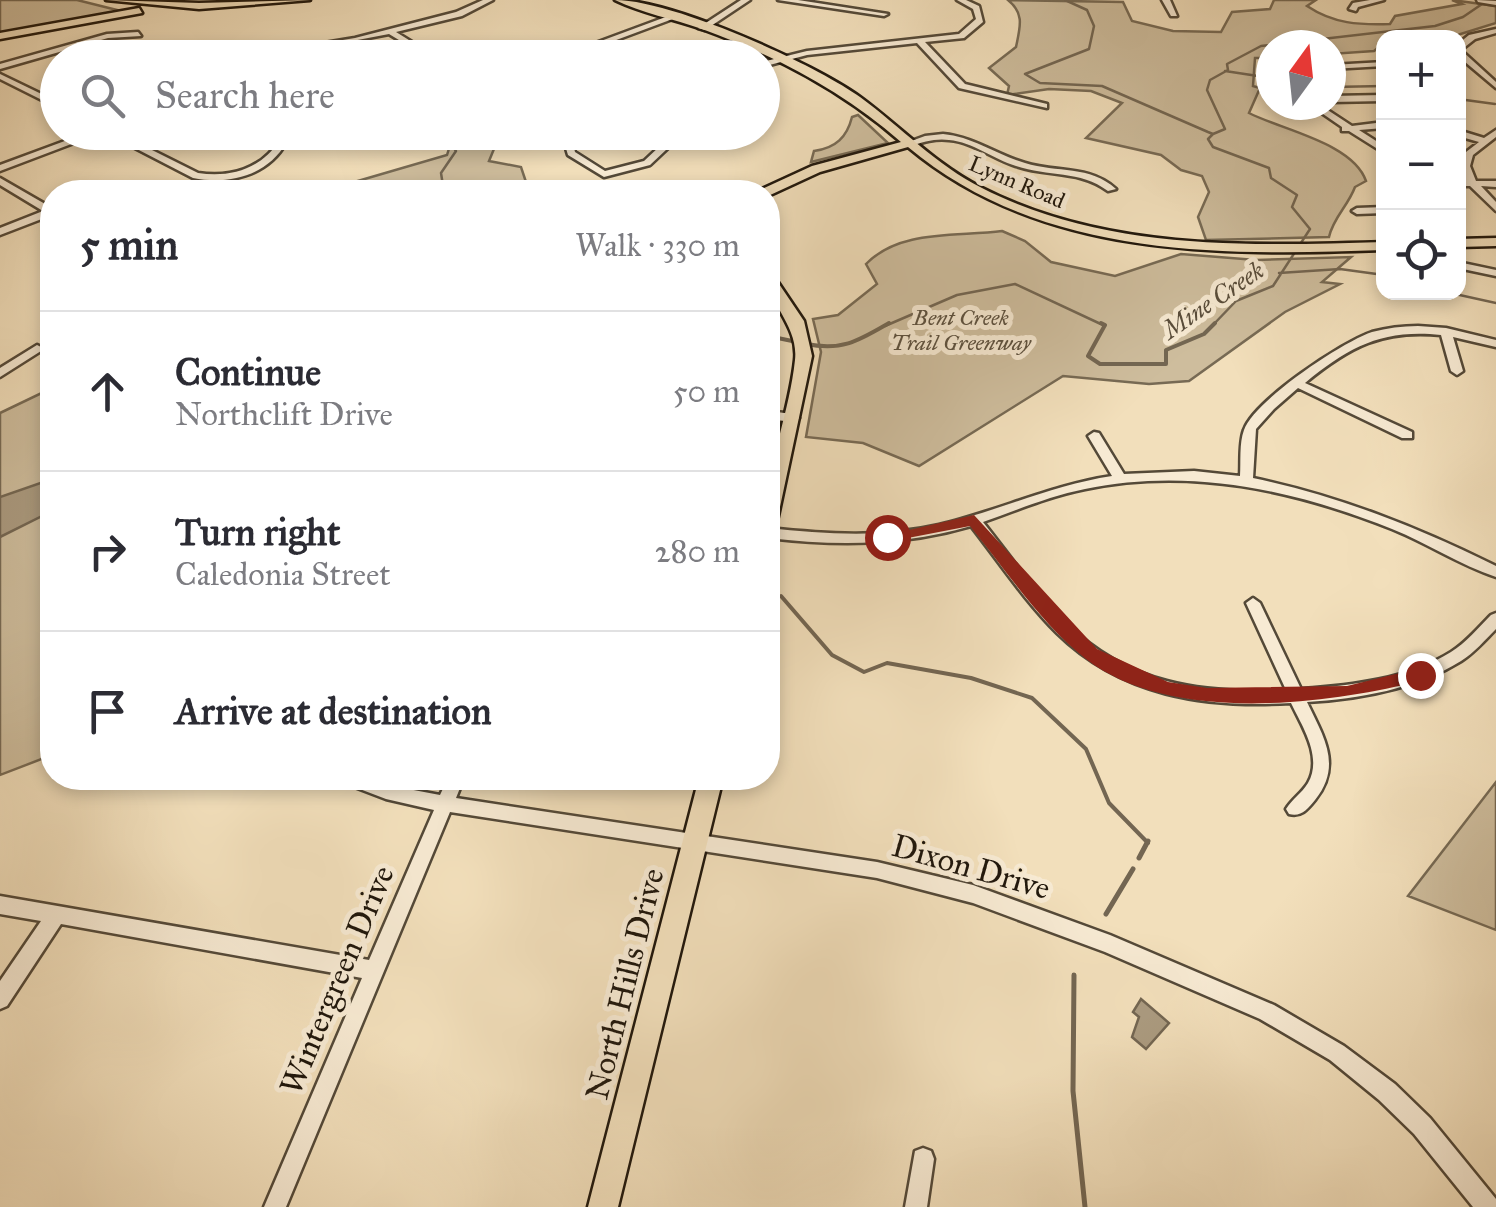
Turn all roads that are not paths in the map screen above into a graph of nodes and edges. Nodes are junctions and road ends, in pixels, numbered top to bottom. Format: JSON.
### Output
{"nodes":[{"id":1,"x":109,"y":0,"type":"edge"},
{"id":2,"x":190,"y":0,"type":"edge"},
{"id":3,"x":214,"y":0,"type":"edge"},
{"id":4,"x":305,"y":0,"type":"edge"},
{"id":5,"x":489,"y":0,"type":"edge"},
{"id":6,"x":746,"y":0,"type":"edge"},
{"id":7,"x":782,"y":0,"type":"edge"},
{"id":8,"x":961,"y":0,"type":"edge"},
{"id":9,"x":1166,"y":0,"type":"edge"},
{"id":10,"x":1380,"y":0,"type":"edge"},
{"id":11,"x":1481,"y":0,"type":"edge"},
{"id":12,"x":626,"y":1,"type":"edge"},
{"id":13,"x":1496,"y":3,"type":"edge"},
{"id":14,"x":254,"y":5,"type":"junction"},
{"id":15,"x":166,"y":6,"type":"junction"},
{"id":16,"x":1353,"y":10,"type":"dead end"},
{"id":17,"x":122,"y":14,"type":"junction"},
{"id":18,"x":884,"y":14,"type":"dead end"},
{"id":19,"x":1174,"y":14,"type":"dead end"},
{"id":20,"x":674,"y":16,"type":"junction"},
{"id":21,"x":702,"y":28,"type":"junction"},
{"id":22,"x":1496,"y":31,"type":"edge"},
{"id":23,"x":392,"y":32,"type":"junction"},
{"id":24,"x":138,"y":34,"type":"dead end"},
{"id":25,"x":0,"y":36,"type":"edge"},
{"id":26,"x":820,"y":38,"type":"dead end"},
{"id":27,"x":94,"y":40,"type":"edge"},
{"id":28,"x":357,"y":40,"type":"edge"},
{"id":29,"x":404,"y":40,"type":"edge"},
{"id":30,"x":609,"y":40,"type":"edge"},
{"id":31,"x":731,"y":40,"type":"edge"},
{"id":32,"x":920,"y":42,"type":"junction"},
{"id":33,"x":1466,"y":44,"type":"edge"},
{"id":34,"x":835,"y":49,"type":"junction"},
{"id":35,"x":40,"y":56,"type":"edge"},
{"id":36,"x":1466,"y":58,"type":"edge"},
{"id":37,"x":780,"y":60,"type":"joint"},
{"id":38,"x":1376,"y":64,"type":"edge"},
{"id":39,"x":1346,"y":66,"type":"edge"},
{"id":40,"x":0,"y":68,"type":"edge"},
{"id":41,"x":0,"y":76,"type":"edge"},
{"id":42,"x":1496,"y":86,"type":"edge"},
{"id":43,"x":40,"y":97,"type":"edge"},
{"id":44,"x":1346,"y":98,"type":"edge"},
{"id":45,"x":1376,"y":98,"type":"edge"},
{"id":46,"x":1044,"y":106,"type":"dead end"},
{"id":47,"x":1333,"y":120,"type":"edge"},
{"id":48,"x":1376,"y":126,"type":"edge"},
{"id":49,"x":1345,"y":129,"type":"junction"},
{"id":50,"x":1496,"y":133,"type":"edge"},
{"id":51,"x":1466,"y":135,"type":"edge"},
{"id":52,"x":1485,"y":140,"type":"junction"},
{"id":53,"x":910,"y":143,"type":"junction"},
{"id":54,"x":1376,"y":146,"type":"edge"},
{"id":55,"x":50,"y":150,"type":"edge"},
{"id":56,"x":143,"y":150,"type":"edge"},
{"id":57,"x":280,"y":150,"type":"edge"},
{"id":58,"x":570,"y":150,"type":"edge"},
{"id":59,"x":661,"y":150,"type":"edge"},
{"id":60,"x":0,"y":168,"type":"edge"},
{"id":61,"x":0,"y":181,"type":"edge"},
{"id":62,"x":1466,"y":183,"type":"edge"},
{"id":63,"x":1472,"y":183,"type":"junction"},
{"id":64,"x":1496,"y":184,"type":"edge"},
{"id":65,"x":780,"y":186,"type":"edge"},
{"id":66,"x":1111,"y":188,"type":"dead end"},
{"id":67,"x":40,"y":204,"type":"edge"},
{"id":68,"x":1496,"y":208,"type":"edge"},
{"id":69,"x":1376,"y":210,"type":"edge"},
{"id":70,"x":1357,"y":211,"type":"dead end"},
{"id":71,"x":40,"y":216,"type":"edge"},
{"id":72,"x":0,"y":232,"type":"edge"},
{"id":73,"x":1496,"y":242,"type":"edge"},
{"id":74,"x":1466,"y":243,"type":"edge"},
{"id":75,"x":1376,"y":246,"type":"edge"},
{"id":76,"x":1466,"y":267,"type":"edge"},
{"id":77,"x":1496,"y":273,"type":"edge"},
{"id":78,"x":780,"y":295,"type":"edge"},
{"id":79,"x":1446,"y":332,"type":"junction"},
{"id":80,"x":1496,"y":344,"type":"edge"},
{"id":81,"x":36,"y":349,"type":"dead end"},
{"id":82,"x":1457,"y":371,"type":"dead end"},
{"id":83,"x":0,"y":373,"type":"edge"},
{"id":84,"x":1296,"y":383,"type":"junction"},
{"id":85,"x":780,"y":416,"type":"edge"},
{"id":86,"x":793,"y":418,"type":"junction"},
{"id":87,"x":1407,"y":435,"type":"dead end"},
{"id":88,"x":1094,"y":436,"type":"dead end"},
{"id":89,"x":780,"y":471,"type":"edge"},
{"id":90,"x":1120,"y":478,"type":"junction"},
{"id":91,"x":1246,"y":482,"type":"junction"},
{"id":92,"x":974,"y":520,"type":"junction"},
{"id":93,"x":780,"y":534,"type":"edge"},
{"id":94,"x":1496,"y":572,"type":"edge"},
{"id":95,"x":1252,"y":603,"type":"dead end"},
{"id":96,"x":1496,"y":619,"type":"edge"},
{"id":97,"x":1296,"y":695,"type":"junction"},
{"id":98,"x":381,"y":790,"type":"edge"},
{"id":99,"x":450,"y":790,"type":"edge"},
{"id":100,"x":708,"y":790,"type":"edge"},
{"id":101,"x":444,"y":804,"type":"junction"},
{"id":102,"x":1295,"y":810,"type":"dead end"},
{"id":103,"x":697,"y":840,"type":"junction"},
{"id":104,"x":0,"y":905,"type":"edge"},
{"id":105,"x":56,"y":916,"type":"junction"},
{"id":106,"x":373,"y":970,"type":"junction"},
{"id":107,"x":0,"y":999,"type":"edge"},
{"id":108,"x":923,"y":1159,"type":"dead end"},
{"id":109,"x":276,"y":1207,"type":"edge"},
{"id":110,"x":603,"y":1207,"type":"edge"},
{"id":111,"x":916,"y":1207,"type":"edge"},
{"id":112,"x":1488,"y":1207,"type":"edge"}],
"edges":[{"from":1,"to":15,"type":"main road"},
{"from":1,"to":17,"type":"main road"},
{"from":2,"to":15,"type":"main road"},
{"from":3,"to":14,"type":"main road"},
{"from":4,"to":14,"type":"main road"},
{"from":5,"to":23,"type":"street"},
{"from":6,"to":21,"type":"street"},
{"from":7,"to":18,"type":"street"},
{"from":8,"to":32,"type":"street"},
{"from":9,"to":19,"type":"street"},
{"from":10,"to":16,"type":"street"},
{"from":11,"to":13,"type":"street"},
{"from":12,"to":20,"type":"main road","name":"Lynn Road"},
{"from":14,"to":15,"type":"main road"},
{"from":15,"to":17,"type":"main road"},
{"from":17,"to":25,"type":"main road"},
{"from":20,"to":21,"type":"main road","name":"Lynn Road"},
{"from":20,"to":30,"type":"street"},
{"from":21,"to":31,"type":"main road","name":"Lynn Road"},
{"from":22,"to":33,"type":"street"},
{"from":23,"to":28,"type":"street"},
{"from":23,"to":29,"type":"street"},
{"from":24,"to":27,"type":"street"},
{"from":26,"to":34,"type":"street"},
{"from":32,"to":34,"type":"street"},
{"from":32,"to":46,"type":"street"},
{"from":34,"to":37,"type":"street"},
{"from":35,"to":40,"type":"street"},
{"from":36,"to":42,"type":"street"},
{"from":37,"to":53,"type":"main road","name":"Lynn Road"},
{"from":38,"to":39,"type":"street"},
{"from":41,"to":43,"type":"street"},
{"from":44,"to":45,"type":"street"},
{"from":47,"to":49,"type":"street"},
{"from":48,"to":49,"type":"street"},
{"from":49,"to":54,"type":"street"},
{"from":50,"to":52,"type":"street"},
{"from":51,"to":52,"type":"street"},
{"from":52,"to":63,"type":"street"},
{"from":53,"to":65,"type":"main road"},
{"from":53,"to":66,"type":"street"},
{"from":53,"to":75,"type":"main road","name":"Lynn Road"},
{"from":55,"to":60,"type":"street"},
{"from":56,"to":57,"type":"street"},
{"from":58,"to":59,"type":"street"},
{"from":61,"to":67,"type":"street"},
{"from":62,"to":63,"type":"street"},
{"from":63,"to":64,"type":"street"},
{"from":63,"to":68,"type":"street"},
{"from":69,"to":70,"type":"street"},
{"from":71,"to":72,"type":"street"},
{"from":73,"to":74,"type":"main road"},
{"from":76,"to":77,"type":"street"},
{"from":78,"to":86,"type":"main road"},
{"from":79,"to":80,"type":"street"},
{"from":79,"to":82,"type":"street"},
{"from":79,"to":84,"type":"street"},
{"from":81,"to":83,"type":"street"},
{"from":84,"to":87,"type":"street"},
{"from":84,"to":91,"type":"street"},
{"from":85,"to":86,"type":"street"},
{"from":86,"to":89,"type":"main road"},
{"from":88,"to":90,"type":"street"},
{"from":90,"to":91,"type":"street"},
{"from":90,"to":92,"type":"street"},
{"from":91,"to":94,"type":"street"},
{"from":92,"to":93,"type":"street"},
{"from":92,"to":97,"type":"street"},
{"from":95,"to":97,"type":"street"},
{"from":96,"to":97,"type":"street"},
{"from":97,"to":102,"type":"street"},
{"from":98,"to":101,"type":"street","name":"Dixon Drive"},
{"from":99,"to":101,"type":"street","name":"Wintergreen Drive"},
{"from":100,"to":103,"type":"main road","name":"North Hills Drive"},
{"from":101,"to":103,"type":"street","name":"Dixon Drive"},
{"from":101,"to":106,"type":"street","name":"Wintergreen Drive"},
{"from":103,"to":110,"type":"main road","name":"North Hills Drive"},
{"from":103,"to":112,"type":"street","name":"Dixon Drive"},
{"from":104,"to":105,"type":"street"},
{"from":105,"to":106,"type":"street"},
{"from":105,"to":107,"type":"street"},
{"from":106,"to":109,"type":"street","name":"Wintergreen Drive"},
{"from":108,"to":111,"type":"street"}]}
